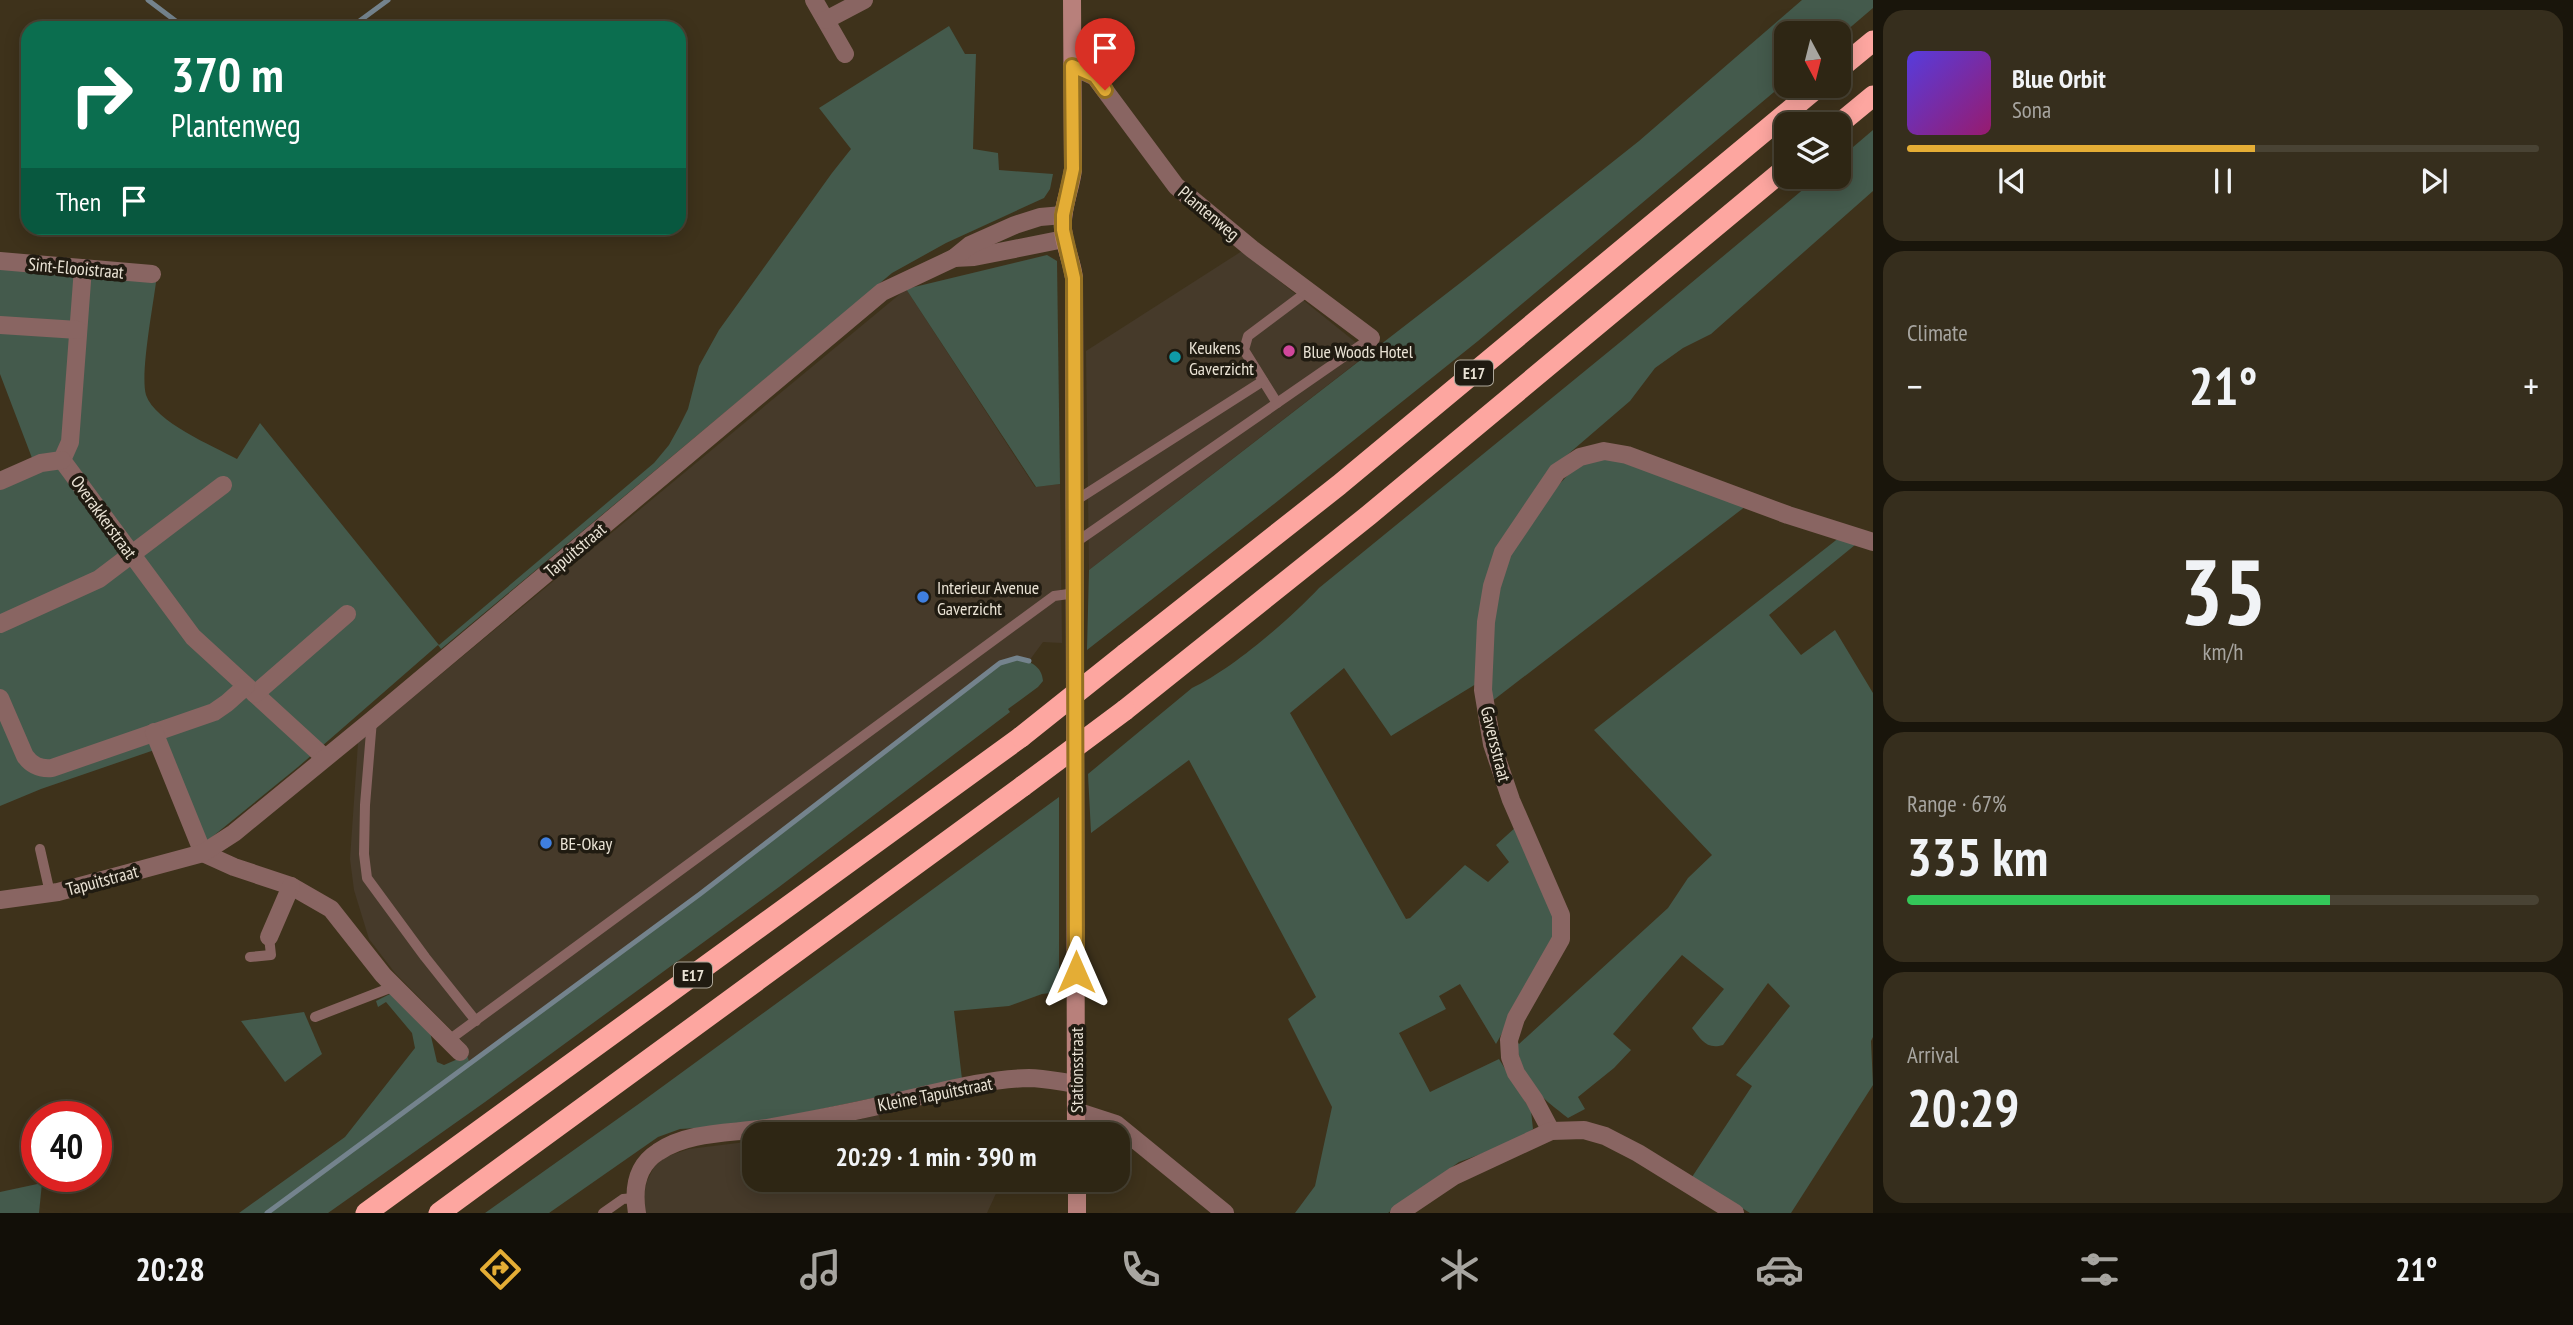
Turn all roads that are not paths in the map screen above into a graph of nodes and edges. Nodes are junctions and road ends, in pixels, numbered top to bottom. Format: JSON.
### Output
{"nodes":[{"id":1,"x":814,"y":0,"type":"edge"},
{"id":2,"x":864,"y":0,"type":"edge"},
{"id":3,"x":1073,"y":0,"type":"edge"},
{"id":4,"x":826,"y":20,"type":"junction"},
{"id":5,"x":1873,"y":41,"type":"edge"},
{"id":6,"x":845,"y":54,"type":"dead end"},
{"id":7,"x":1852,"y":58,"type":"edge"},
{"id":8,"x":1072,"y":66,"type":"junction"},
{"id":9,"x":1873,"y":96,"type":"edge"},
{"id":10,"x":1805,"y":98,"type":"edge"},
{"id":11,"x":1851,"y":114,"type":"edge"},
{"id":12,"x":1774,"y":178,"type":"edge"},
{"id":13,"x":1063,"y":215,"type":"junction"},
{"id":14,"x":1064,"y":239,"type":"junction"},
{"id":15,"x":954,"y":258,"type":"junction"},
{"id":16,"x":0,"y":261,"type":"edge"},
{"id":17,"x":83,"y":268,"type":"junction"},
{"id":18,"x":152,"y":274,"type":"dead end"},
{"id":19,"x":1308,"y":292,"type":"junction"},
{"id":20,"x":0,"y":325,"type":"edge"},
{"id":21,"x":78,"y":330,"type":"junction"},
{"id":22,"x":1371,"y":338,"type":"joint"},
{"id":23,"x":1263,"y":381,"type":"junction"},
{"id":24,"x":1277,"y":403,"type":"junction"},
{"id":25,"x":62,"y":460,"type":"junction"},
{"id":26,"x":0,"y":481,"type":"edge"},
{"id":27,"x":223,"y":485,"type":"dead end"},
{"id":28,"x":1075,"y":501,"type":"junction"},
{"id":29,"x":1873,"y":542,"type":"edge"},
{"id":30,"x":1075,"y":543,"type":"junction"},
{"id":31,"x":133,"y":555,"type":"junction"},
{"id":32,"x":1076,"y":593,"type":"junction"},
{"id":33,"x":346,"y":614,"type":"dead end"},
{"id":34,"x":0,"y":624,"type":"edge"},
{"id":35,"x":251,"y":690,"type":"junction"},
{"id":36,"x":0,"y":698,"type":"edge"},
{"id":37,"x":373,"y":720,"type":"junction"},
{"id":38,"x":154,"y":732,"type":"junction"},
{"id":39,"x":325,"y":758,"type":"junction"},
{"id":40,"x":40,"y":849,"type":"dead end"},
{"id":41,"x":203,"y":853,"type":"junction"},
{"id":42,"x":291,"y":886,"type":"junction"},
{"id":43,"x":51,"y":893,"type":"junction"},
{"id":44,"x":0,"y":900,"type":"edge"},
{"id":45,"x":269,"y":937,"type":"joint"},
{"id":46,"x":250,"y":957,"type":"dead end"},
{"id":47,"x":395,"y":986,"type":"junction"},
{"id":48,"x":315,"y":1017,"type":"dead end"},
{"id":49,"x":476,"y":1021,"type":"junction"},
{"id":50,"x":454,"y":1046,"type":"joint"},
{"id":51,"x":1076,"y":1084,"type":"junction"},
{"id":52,"x":1076,"y":1111,"type":"junction"},
{"id":53,"x":1076,"y":1122,"type":"edge"},
{"id":54,"x":1551,"y":1131,"type":"junction"},
{"id":55,"x":1077,"y":1192,"type":"edge"},
{"id":56,"x":636,"y":1205,"type":"edge"},
{"id":57,"x":366,"y":1213,"type":"edge"},
{"id":58,"x":439,"y":1213,"type":"edge"},
{"id":59,"x":603,"y":1213,"type":"edge"},
{"id":60,"x":1077,"y":1213,"type":"edge"},
{"id":61,"x":1225,"y":1213,"type":"edge"},
{"id":62,"x":1399,"y":1213,"type":"edge"},
{"id":63,"x":1735,"y":1213,"type":"edge"}],
"edges":[{"from":1,"to":4,"type":"street"},
{"from":2,"to":4,"type":"street"},
{"from":3,"to":8,"type":"street","name":"Stationsstraat"},
{"from":4,"to":6,"type":"street"},
{"from":5,"to":7,"type":"highway"},
{"from":8,"to":13,"type":"street","name":"Stationsstraat"},
{"from":8,"to":19,"type":"street","name":"Plantenweg"},
{"from":9,"to":11,"type":"highway"},
{"from":10,"to":57,"type":"highway","number":"E17","bridge":true},
{"from":12,"to":58,"type":"highway","number":"E17","bridge":true},
{"from":13,"to":14,"type":"street","name":"Stationsstraat"},
{"from":13,"to":15,"type":"street","name":"Tapuitstraat"},
{"from":14,"to":15,"type":"street","name":"Tapuitstraat"},
{"from":14,"to":28,"type":"street","name":"Stationsstraat"},
{"from":15,"to":37,"type":"street","name":"Tapuitstraat"},
{"from":16,"to":17,"type":"street","name":"Sint-Elooistraat"},
{"from":17,"to":18,"type":"street","name":"Sint-Elooistraat"},
{"from":17,"to":21,"type":"street","name":"Overakkerstraat"},
{"from":19,"to":22,"type":"street","name":"Plantenweg"},
{"from":19,"to":23,"type":"lane"},
{"from":20,"to":21,"type":"street"},
{"from":21,"to":25,"type":"street","name":"Overakkerstraat"},
{"from":22,"to":24,"type":"lane"},
{"from":23,"to":24,"type":"lane"},
{"from":23,"to":28,"type":"lane"},
{"from":24,"to":30,"type":"lane"},
{"from":25,"to":26,"type":"street"},
{"from":25,"to":31,"type":"street","name":"Overakkerstraat"},
{"from":27,"to":31,"type":"street"},
{"from":28,"to":30,"type":"street","name":"Stationsstraat"},
{"from":29,"to":54,"type":"street","name":"Gaversstraat"},
{"from":30,"to":32,"type":"street","name":"Stationsstraat"},
{"from":31,"to":34,"type":"street"},
{"from":31,"to":35,"type":"street","name":"Overakkerstraat"},
{"from":32,"to":49,"type":"lane"},
{"from":32,"to":51,"type":"street","name":"Stationsstraat"},
{"from":33,"to":35,"type":"street"},
{"from":35,"to":38,"type":"street"},
{"from":35,"to":39,"type":"street","name":"Overakkerstraat"},
{"from":36,"to":38,"type":"street"},
{"from":37,"to":39,"type":"street","name":"Tapuitstraat"},
{"from":37,"to":49,"type":"lane"},
{"from":38,"to":41,"type":"street"},
{"from":39,"to":41,"type":"street","name":"Tapuitstraat"},
{"from":40,"to":43,"type":"lane"},
{"from":41,"to":42,"type":"street"},
{"from":41,"to":43,"type":"street","name":"Tapuitstraat"},
{"from":42,"to":45,"type":"street"},
{"from":42,"to":47,"type":"street"},
{"from":43,"to":44,"type":"street","name":"Tapuitstraat"},
{"from":45,"to":46,"type":"lane"},
{"from":47,"to":48,"type":"lane"},
{"from":47,"to":50,"type":"street"},
{"from":49,"to":50,"type":"lane"},
{"from":51,"to":52,"type":"street","name":"Stationsstraat"},
{"from":51,"to":56,"type":"street","name":"Kleine Tapuitstraat"},
{"from":52,"to":53,"type":"street","name":"Stationsstraat"},
{"from":52,"to":61,"type":"street"},
{"from":54,"to":62,"type":"street"},
{"from":54,"to":63,"type":"street"},
{"from":55,"to":60,"type":"street"},
{"from":56,"to":59,"type":"lane"}]}
